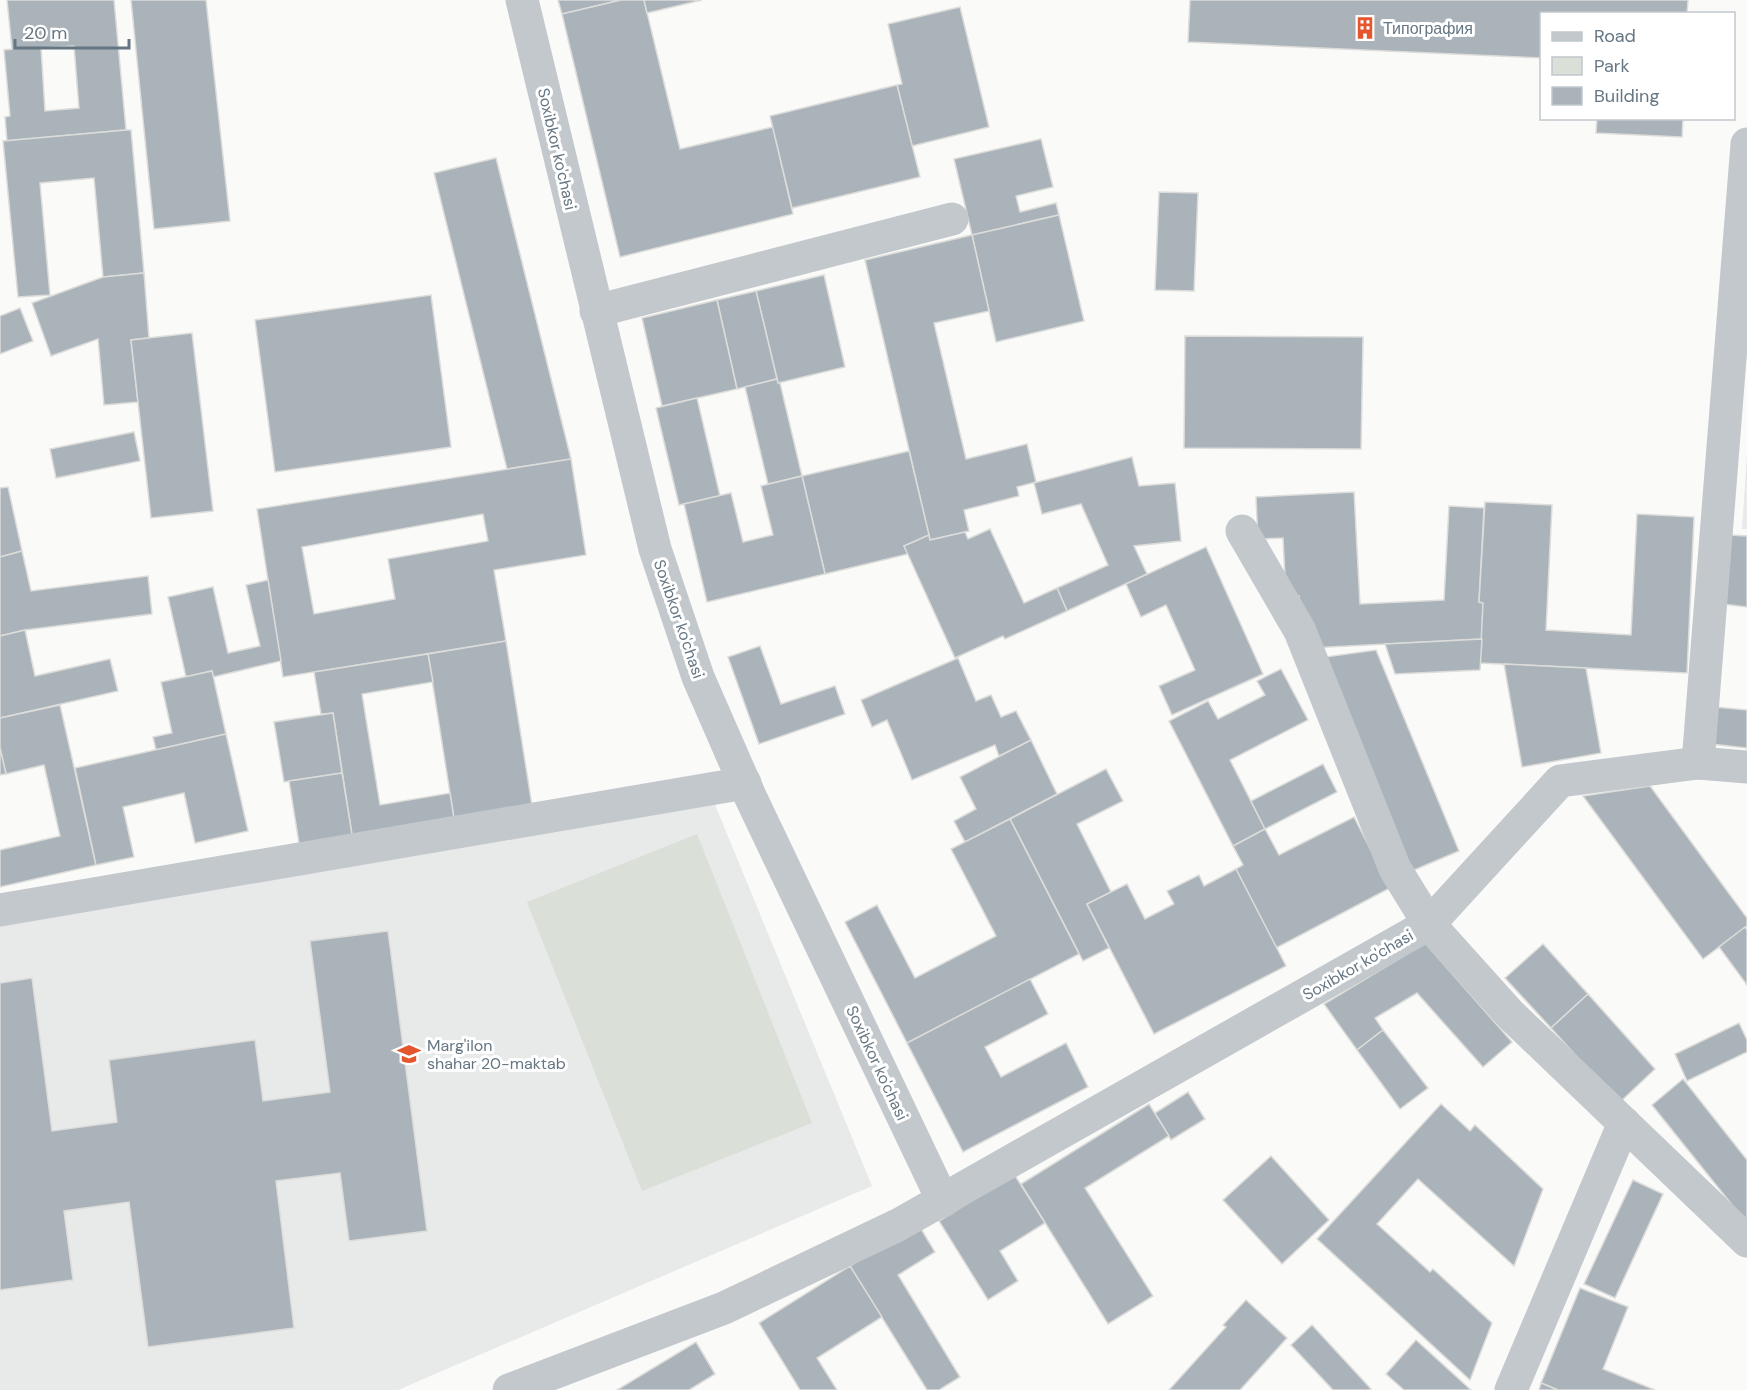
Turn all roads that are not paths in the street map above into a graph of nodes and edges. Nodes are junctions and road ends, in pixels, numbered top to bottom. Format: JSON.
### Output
{"nodes":[{"id":1,"x":522,"y":0,"type":"edge"},
{"id":2,"x":1747,"y":144,"type":"edge"},
{"id":3,"x":952,"y":219,"type":"dead end"},
{"id":4,"x":596,"y":311,"type":"junction"},
{"id":5,"x":1242,"y":531,"type":"dead end"},
{"id":6,"x":1698,"y":763,"type":"junction"},
{"id":7,"x":1747,"y":768,"type":"edge"},
{"id":8,"x":745,"y":783,"type":"junction"},
{"id":9,"x":0,"y":910,"type":"edge"},
{"id":10,"x":1429,"y":924,"type":"junction"},
{"id":11,"x":1624,"y":1123,"type":"junction"},
{"id":12,"x":943,"y":1202,"type":"junction"},
{"id":13,"x":1747,"y":1241,"type":"edge"},
{"id":14,"x":509,"y":1390,"type":"edge"},
{"id":15,"x":1510,"y":1390,"type":"edge"}],
"edges":[{"from":1,"to":4,"type":"street","name":"Soxibkor ko'chasi"},
{"from":2,"to":6,"type":"street"},
{"from":3,"to":4,"type":"street"},
{"from":4,"to":8,"type":"street","name":"Soxibkor ko'chasi"},
{"from":5,"to":10,"type":"street"},
{"from":6,"to":7,"type":"street","name":"Soxibkor ko'chasi"},
{"from":6,"to":10,"type":"street","name":"Soxibkor ko'chasi"},
{"from":8,"to":9,"type":"street"},
{"from":8,"to":12,"type":"street","name":"Soxibkor ko'chasi"},
{"from":10,"to":11,"type":"street","name":"Soxibkor ko'chasi"},
{"from":10,"to":12,"type":"street","name":"Soxibkor ko'chasi"},
{"from":11,"to":13,"type":"street","name":"Soxibkor ko'chasi"},
{"from":11,"to":15,"type":"street"},
{"from":12,"to":14,"type":"street","name":"Soxibkor ko'chasi"}]}
